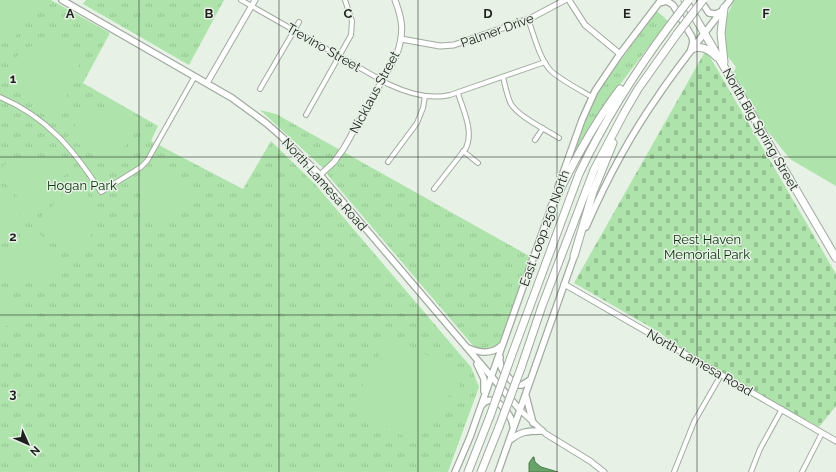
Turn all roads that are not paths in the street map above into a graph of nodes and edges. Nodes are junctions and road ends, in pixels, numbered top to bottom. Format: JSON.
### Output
{"nodes":[{"id":1,"x":62,"y":0,"type":"edge"},
{"id":2,"x":241,"y":0,"type":"edge"},
{"id":3,"x":255,"y":0,"type":"edge"},
{"id":4,"x":345,"y":0,"type":"edge"},
{"id":5,"x":396,"y":0,"type":"edge"},
{"id":6,"x":565,"y":0,"type":"edge"},
{"id":7,"x":568,"y":0,"type":"edge"},
{"id":8,"x":685,"y":0,"type":"edge"},
{"id":9,"x":689,"y":0,"type":"edge"},
{"id":10,"x":700,"y":0,"type":"edge"},
{"id":11,"x":703,"y":0,"type":"edge"},
{"id":12,"x":730,"y":0,"type":"edge"},
{"id":13,"x":660,"y":2,"type":"edge"},
{"id":14,"x":252,"y":6,"type":"junction"},
{"id":15,"x":722,"y":10,"type":"junction"},
{"id":16,"x":528,"y":19,"type":"junction"},
{"id":17,"x":299,"y":22,"type":"dead end"},
{"id":18,"x":294,"y":31,"type":"junction"},
{"id":19,"x":705,"y":33,"type":"junction"},
{"id":20,"x":401,"y":39,"type":"junction"},
{"id":21,"x":691,"y":50,"type":"junction"},
{"id":22,"x":649,"y":53,"type":"junction"},
{"id":23,"x":620,"y":54,"type":"junction"},
{"id":24,"x":339,"y":56,"type":"junction"},
{"id":25,"x":721,"y":60,"type":"junction"},
{"id":26,"x":545,"y":62,"type":"junction"},
{"id":27,"x":654,"y":66,"type":"junction"},
{"id":28,"x":725,"y":68,"type":"junction"},
{"id":29,"x":196,"y":76,"type":"junction"},
{"id":30,"x":503,"y":77,"type":"junction"},
{"id":31,"x":382,"y":81,"type":"junction"},
{"id":32,"x":207,"y":83,"type":"junction"},
{"id":33,"x":260,"y":89,"type":"dead end"},
{"id":34,"x":458,"y":93,"type":"junction"},
{"id":35,"x":425,"y":96,"type":"junction"},
{"id":36,"x":0,"y":97,"type":"edge"},
{"id":37,"x":592,"y":97,"type":"junction"},
{"id":38,"x":306,"y":115,"type":"dead end"},
{"id":39,"x":543,"y":128,"type":"junction"},
{"id":40,"x":558,"y":138,"type":"dead end"},
{"id":41,"x":535,"y":140,"type":"dead end"},
{"id":42,"x":464,"y":152,"type":"junction"},
{"id":43,"x":388,"y":162,"type":"dead end"},
{"id":44,"x":478,"y":162,"type":"dead end"},
{"id":45,"x":320,"y":175,"type":"junction"},
{"id":46,"x":434,"y":189,"type":"dead end"},
{"id":47,"x":551,"y":208,"type":"junction"},
{"id":48,"x":574,"y":256,"type":"junction"},
{"id":49,"x":836,"y":258,"type":"edge"},
{"id":50,"x":564,"y":284,"type":"junction"},
{"id":51,"x":504,"y":343,"type":"junction"},
{"id":52,"x":466,"y":347,"type":"junction"},
{"id":53,"x":721,"y":375,"type":"junction"},
{"id":54,"x":491,"y":377,"type":"junction"},
{"id":55,"x":531,"y":378,"type":"junction"},
{"id":56,"x":526,"y":394,"type":"junction"},
{"id":57,"x":482,"y":402,"type":"junction"},
{"id":58,"x":520,"y":410,"type":"junction"},
{"id":59,"x":782,"y":410,"type":"junction"},
{"id":60,"x":478,"y":415,"type":"junction"},
{"id":61,"x":533,"y":423,"type":"junction"},
{"id":62,"x":542,"y":431,"type":"junction"},
{"id":63,"x":822,"y":433,"type":"junction"},
{"id":64,"x":512,"y":434,"type":"junction"},
{"id":65,"x":509,"y":441,"type":"junction"},
{"id":66,"x":836,"y":441,"type":"edge"},
{"id":67,"x":455,"y":472,"type":"edge"},
{"id":68,"x":468,"y":472,"type":"edge"},
{"id":69,"x":481,"y":472,"type":"edge"},
{"id":70,"x":498,"y":472,"type":"edge"},
{"id":71,"x":604,"y":472,"type":"edge"},
{"id":72,"x":674,"y":472,"type":"edge"},
{"id":73,"x":751,"y":472,"type":"edge"},
{"id":74,"x":802,"y":472,"type":"edge"}],
"edges":[{"from":1,"to":29,"type":"main road","name":"North Lamesa Road"},
{"from":2,"to":14,"type":"street","name":"Trevino Street"},
{"from":3,"to":14,"type":"street"},
{"from":4,"to":24,"type":"street"},
{"from":5,"to":20,"type":"street","name":"Nicklaus Street"},
{"from":6,"to":16,"type":"street","name":"Palmer Drive"},
{"from":7,"to":23,"type":"street"},
{"from":8,"to":19,"type":"highway","name":"North Big Spring Street"},
{"from":9,"to":22,"type":"highway","bridge":true},
{"from":10,"to":15,"type":"main road"},
{"from":11,"to":27,"type":"highway","bridge":true},
{"from":12,"to":15,"type":"main road"},
{"from":13,"to":21,"type":"main road"},
{"from":13,"to":23,"type":"main road","name":"East Loop 250 North"},
{"from":14,"to":18,"type":"street","name":"Trevino Street"},
{"from":14,"to":32,"type":"street"},
{"from":15,"to":19,"type":"main road"},
{"from":15,"to":28,"type":"highway"},
{"from":16,"to":20,"type":"street","name":"Palmer Drive"},
{"from":16,"to":26,"type":"street"},
{"from":17,"to":18,"type":"street"},
{"from":18,"to":24,"type":"street","name":"Trevino Street"},
{"from":18,"to":33,"type":"street"},
{"from":19,"to":21,"type":"main road"},
{"from":19,"to":25,"type":"highway","name":"North Big Spring Street"},
{"from":20,"to":31,"type":"street","name":"Nicklaus Street"},
{"from":21,"to":25,"type":"highway"},
{"from":21,"to":48,"type":"main road"},
{"from":22,"to":47,"type":"highway"},
{"from":22,"to":68,"type":"highway","bridge":true},
{"from":23,"to":37,"type":"main road","name":"East Loop 250 North"},
{"from":24,"to":31,"type":"street","name":"Trevino Street"},
{"from":24,"to":38,"type":"street"},
{"from":25,"to":28,"type":"highway","name":"North Big Spring Street"},
{"from":26,"to":30,"type":"street","name":"Trevino Street"},
{"from":26,"to":37,"type":"street"},
{"from":27,"to":48,"type":"highway"},
{"from":27,"to":69,"type":"highway","bridge":true},
{"from":28,"to":49,"type":"highway","name":"North Big Spring Street"},
{"from":29,"to":32,"type":"main road","name":"North Lamesa Road"},
{"from":29,"to":36,"type":"street"},
{"from":30,"to":34,"type":"street","name":"Trevino Street"},
{"from":30,"to":39,"type":"street"},
{"from":31,"to":35,"type":"street","name":"Trevino Street"},
{"from":31,"to":45,"type":"street","name":"Nicklaus Street"},
{"from":32,"to":45,"type":"main road","name":"North Lamesa Road"},
{"from":34,"to":35,"type":"street","name":"Trevino Street"},
{"from":34,"to":42,"type":"street"},
{"from":35,"to":43,"type":"street"},
{"from":37,"to":47,"type":"main road","name":"East Loop 250 North"},
{"from":39,"to":40,"type":"street"},
{"from":39,"to":41,"type":"street"},
{"from":42,"to":44,"type":"street"},
{"from":42,"to":46,"type":"street"},
{"from":45,"to":52,"type":"main road","name":"North Lamesa Road"},
{"from":47,"to":51,"type":"main road","name":"East Loop 250 North"},
{"from":48,"to":50,"type":"main road"},
{"from":50,"to":53,"type":"street","name":"North Lamesa Road"},
{"from":50,"to":55,"type":"main road"},
{"from":51,"to":52,"type":"main road"},
{"from":51,"to":54,"type":"main road","name":"East Loop 250 North"},
{"from":51,"to":55,"type":"main road"},
{"from":52,"to":54,"type":"main road","name":"North Lamesa Road"},
{"from":52,"to":57,"type":"main road"},
{"from":53,"to":59,"type":"street","name":"North Lamesa Road"},
{"from":53,"to":72,"type":"street"},
{"from":54,"to":57,"type":"main road","name":"East Loop 250 North"},
{"from":54,"to":58,"type":"main road","name":"North Lamesa Road"},
{"from":55,"to":56,"type":"main road"},
{"from":56,"to":58,"type":"main road"},
{"from":56,"to":61,"type":"main road"},
{"from":57,"to":60,"type":"main road","name":"East Loop 250 North"},
{"from":58,"to":61,"type":"street"},
{"from":58,"to":64,"type":"main road"},
{"from":59,"to":63,"type":"street","name":"North Lamesa Road"},
{"from":59,"to":73,"type":"street"},
{"from":60,"to":64,"type":"main road"},
{"from":60,"to":67,"type":"main road","name":"East Loop 250 North"},
{"from":61,"to":62,"type":"street"},
{"from":62,"to":65,"type":"main road"},
{"from":62,"to":71,"type":"street"},
{"from":63,"to":66,"type":"street","name":"North Lamesa Road"},
{"from":63,"to":74,"type":"street"},
{"from":64,"to":65,"type":"main road"},
{"from":65,"to":70,"type":"main road"}]}
